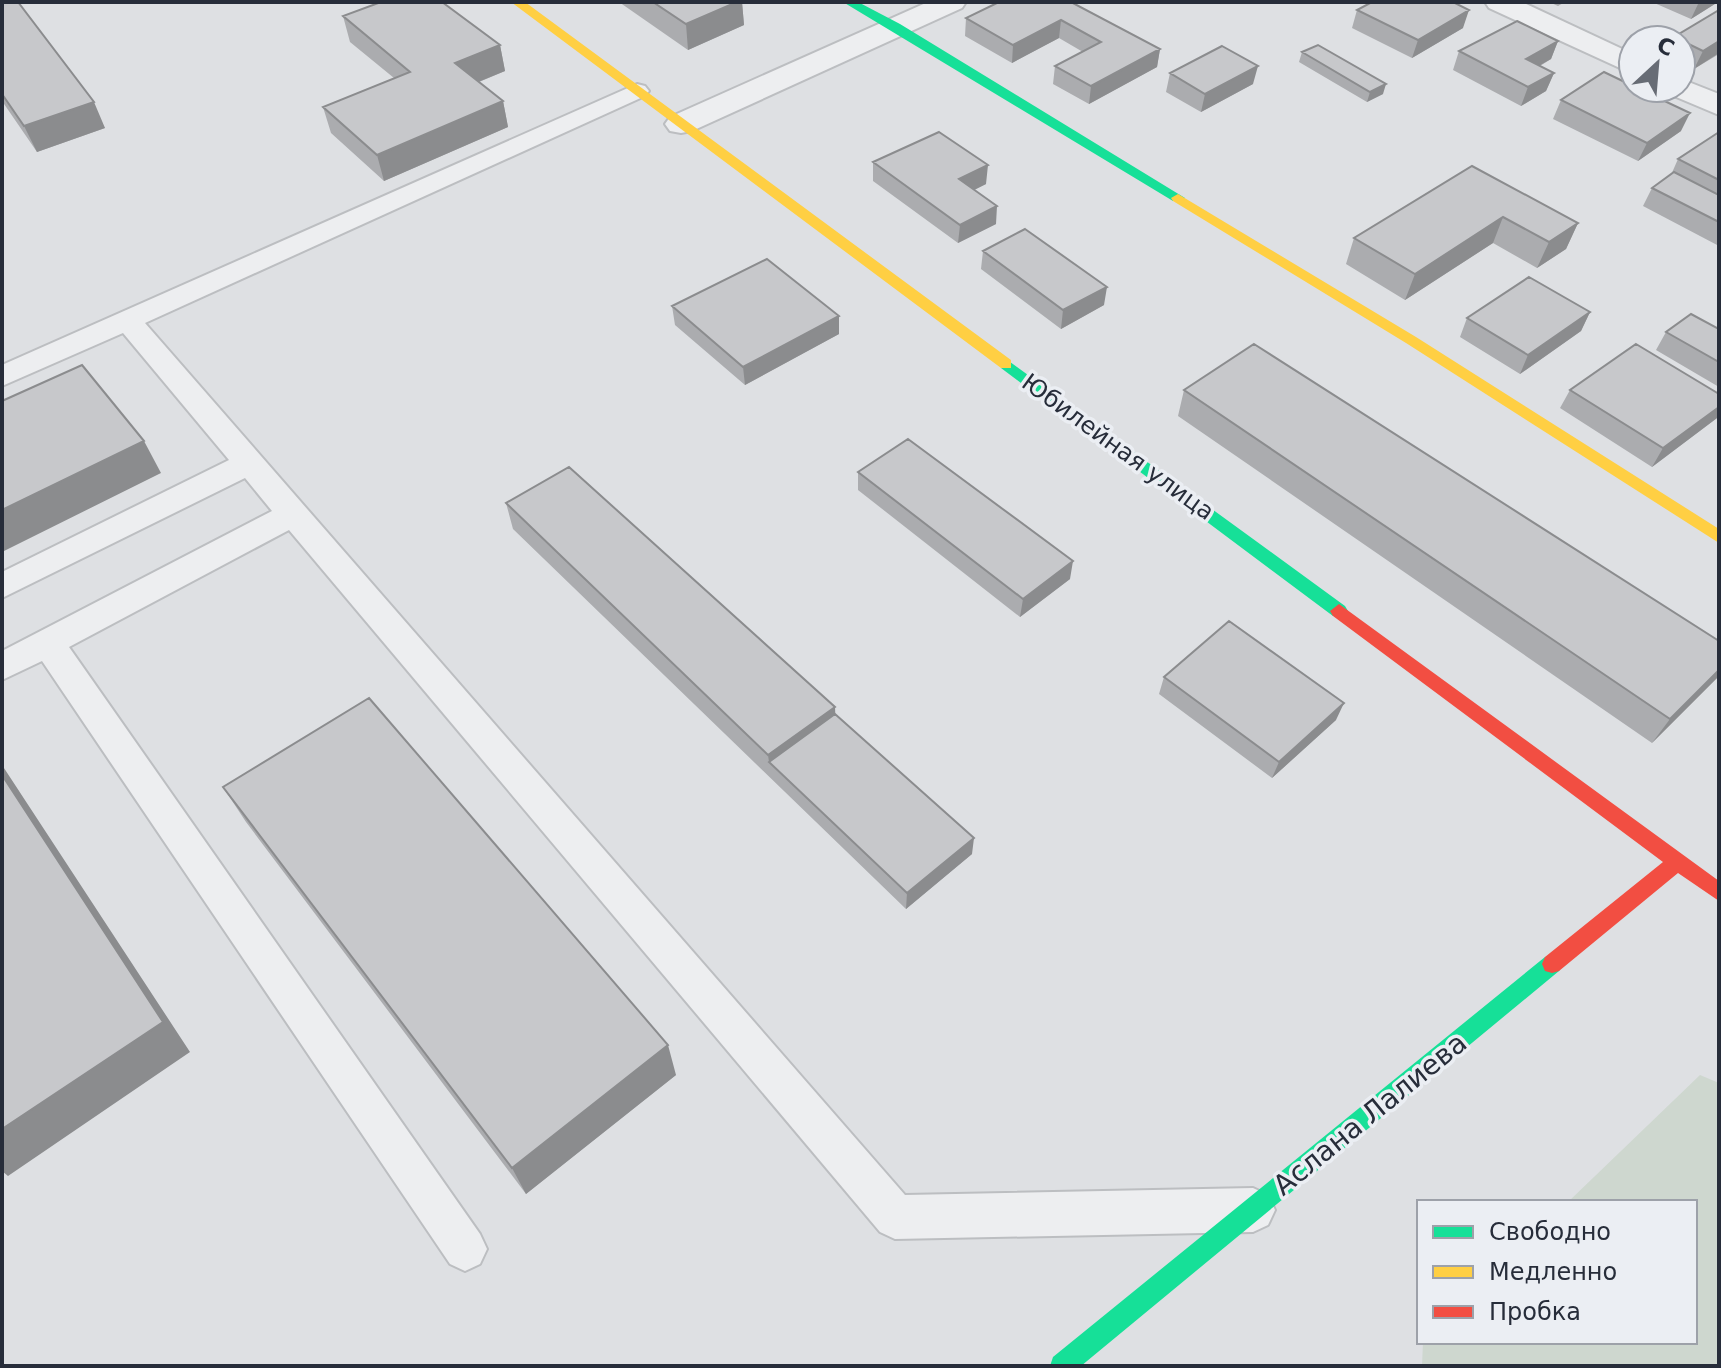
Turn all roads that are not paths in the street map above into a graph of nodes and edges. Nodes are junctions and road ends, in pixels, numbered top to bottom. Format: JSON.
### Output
{"nodes":[{"id":1,"x":517,"y":2,"type":"edge"},
{"id":2,"x":849,"y":2,"type":"edge"},
{"id":3,"x":952,"y":2,"type":"edge"},
{"id":4,"x":1499,"y":2,"type":"edge"},
{"id":5,"x":896,"y":27,"type":"junction"},
{"id":6,"x":1617,"y":57,"type":"edge"},
{"id":7,"x":637,"y":91,"type":"junction"},
{"id":8,"x":1697,"y":96,"type":"edge"},
{"id":9,"x":1719,"y":106,"type":"edge"},
{"id":10,"x":681,"y":124,"type":"junction"},
{"id":11,"x":127,"y":320,"type":"junction"},
{"id":12,"x":2,"y":376,"type":"edge"},
{"id":13,"x":249,"y":463,"type":"junction"},
{"id":14,"x":293,"y":514,"type":"junction"},
{"id":15,"x":1719,"y":537,"type":"edge"},
{"id":16,"x":2,"y":586,"type":"edge"},
{"id":17,"x":48,"y":643,"type":"junction"},
{"id":18,"x":2,"y":667,"type":"edge"},
{"id":19,"x":1678,"y":861,"type":"junction"},
{"id":20,"x":1719,"y":892,"type":"edge"},
{"id":21,"x":1253,"y":1210,"type":"junction"},
{"id":22,"x":465,"y":1249,"type":"dead end"},
{"id":23,"x":1062,"y":1366,"type":"edge"}],
"edges":[{"from":1,"to":7,"type":"street","name":"Юбилейная улица"},
{"from":2,"to":5,"type":"street"},
{"from":3,"to":5,"type":"street"},
{"from":4,"to":6,"type":"street"},
{"from":5,"to":10,"type":"street"},
{"from":5,"to":15,"type":"street"},
{"from":7,"to":10,"type":"street","name":"Юбилейная улица"},
{"from":7,"to":11,"type":"lane"},
{"from":8,"to":9,"type":"street"},
{"from":10,"to":19,"type":"street","name":"Юбилейная улица"},
{"from":11,"to":12,"type":"lane"},
{"from":11,"to":13,"type":"lane"},
{"from":13,"to":14,"type":"lane"},
{"from":13,"to":16,"type":"lane"},
{"from":14,"to":17,"type":"lane"},
{"from":14,"to":21,"type":"lane"},
{"from":17,"to":18,"type":"lane"},
{"from":17,"to":22,"type":"lane"},
{"from":19,"to":20,"type":"street","name":"Юбилейная улица"},
{"from":19,"to":21,"type":"street","name":"Аслана Лалиева"},
{"from":21,"to":23,"type":"street","name":"Аслана Лалиева"}]}
